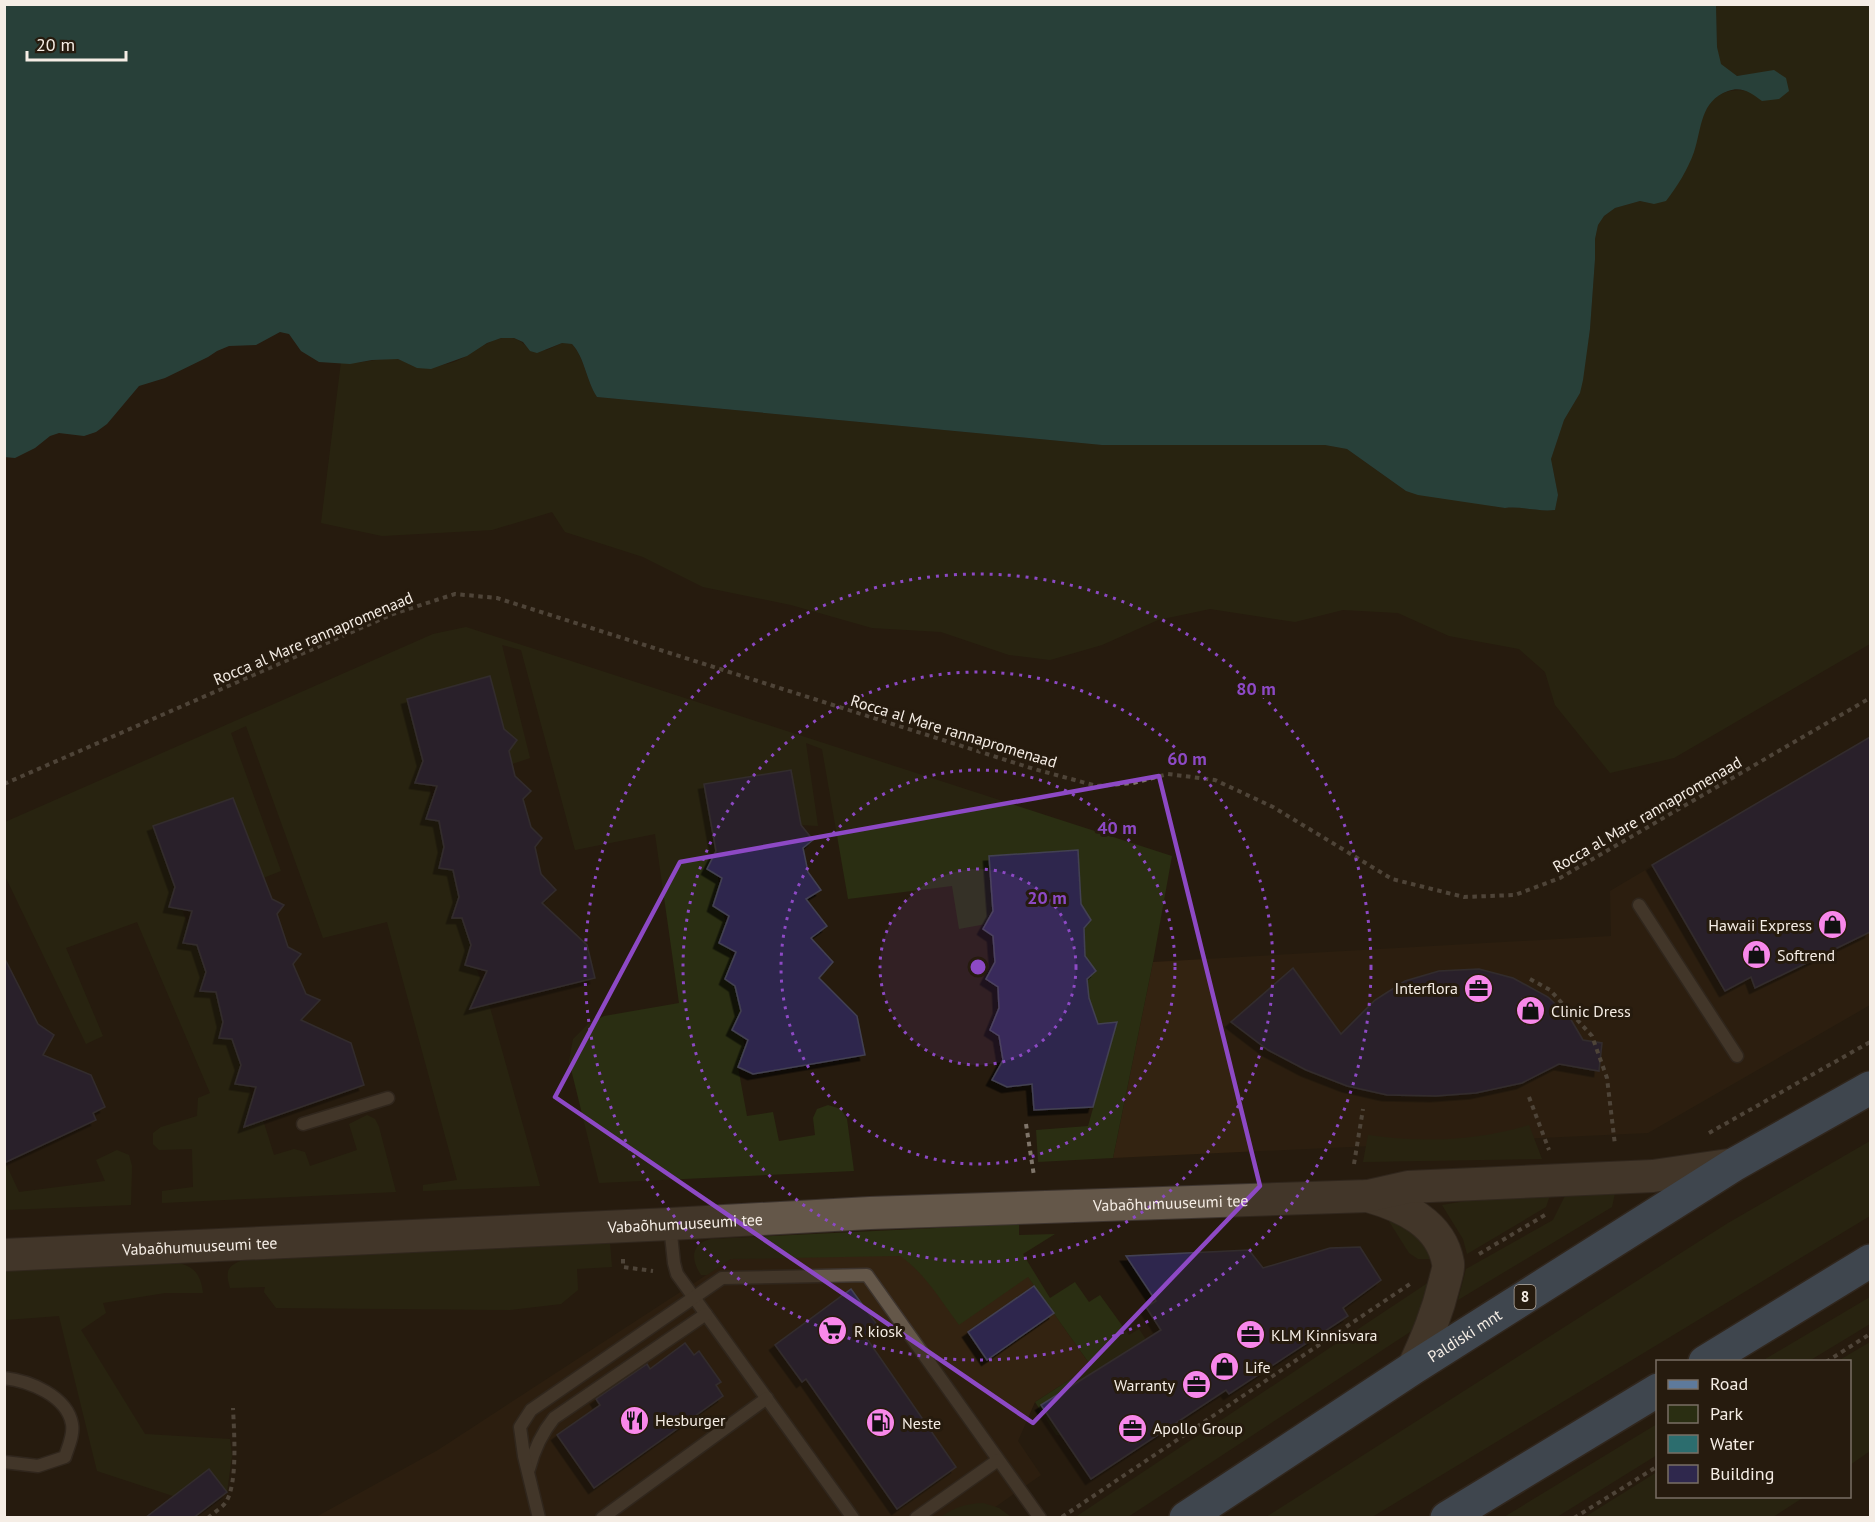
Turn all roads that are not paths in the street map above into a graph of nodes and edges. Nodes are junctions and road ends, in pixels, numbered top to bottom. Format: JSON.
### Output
{"nodes":[{"id":1,"x":1639,"y":905,"type":"dead end"},
{"id":2,"x":1737,"y":1056,"type":"dead end"},
{"id":3,"x":1870,"y":1088,"type":"edge"},
{"id":4,"x":388,"y":1098,"type":"dead end"},
{"id":5,"x":303,"y":1124,"type":"dead end"},
{"id":6,"x":1735,"y":1164,"type":"junction"},
{"id":7,"x":1360,"y":1185,"type":"junction"},
{"id":8,"x":670,"y":1224,"type":"junction"},
{"id":9,"x":4,"y":1255,"type":"edge"},
{"id":10,"x":1870,"y":1261,"type":"edge"},
{"id":11,"x":693,"y":1298,"type":"junction"},
{"id":12,"x":706,"y":1314,"type":"junction"},
{"id":13,"x":1708,"y":1360,"type":"edge"},
{"id":14,"x":1413,"y":1368,"type":"junction"},
{"id":15,"x":4,"y":1378,"type":"edge"},
{"id":16,"x":1656,"y":1391,"type":"edge"},
{"id":17,"x":767,"y":1398,"type":"junction"},
{"id":18,"x":999,"y":1460,"type":"junction"},
{"id":19,"x":4,"y":1462,"type":"edge"},
{"id":20,"x":528,"y":1472,"type":"junction"},
{"id":21,"x":539,"y":1518,"type":"edge"},
{"id":22,"x":602,"y":1518,"type":"edge"},
{"id":23,"x":853,"y":1518,"type":"edge"},
{"id":24,"x":916,"y":1518,"type":"edge"},
{"id":25,"x":1040,"y":1518,"type":"edge"},
{"id":26,"x":1186,"y":1518,"type":"edge"},
{"id":27,"x":1447,"y":1518,"type":"edge"}],
"edges":[{"from":1,"to":2,"type":"lane"},
{"from":3,"to":6,"type":"main road","name":"Paldiski mnt","number":"8"},
{"from":4,"to":5,"type":"lane"},
{"from":6,"to":7,"type":"street"},
{"from":6,"to":14,"type":"main road","name":"Paldiski mnt","number":"8"},
{"from":7,"to":8,"type":"street","name":"Vabaõhumuuseumi tee"},
{"from":7,"to":14,"type":"street"},
{"from":8,"to":9,"type":"street","name":"Vabaõhumuuseumi tee"},
{"from":8,"to":11,"type":"lane"},
{"from":10,"to":13,"type":"main road"},
{"from":11,"to":12,"type":"lane"},
{"from":11,"to":18,"type":"lane"},
{"from":11,"to":20,"type":"lane"},
{"from":12,"to":17,"type":"lane"},
{"from":12,"to":20,"type":"lane"},
{"from":14,"to":26,"type":"main road","name":"Paldiski mnt","number":"8"},
{"from":15,"to":19,"type":"lane"},
{"from":16,"to":27,"type":"main road"},
{"from":17,"to":22,"type":"lane"},
{"from":17,"to":23,"type":"lane"},
{"from":18,"to":24,"type":"lane"},
{"from":18,"to":25,"type":"lane"},
{"from":20,"to":21,"type":"lane"}]}
